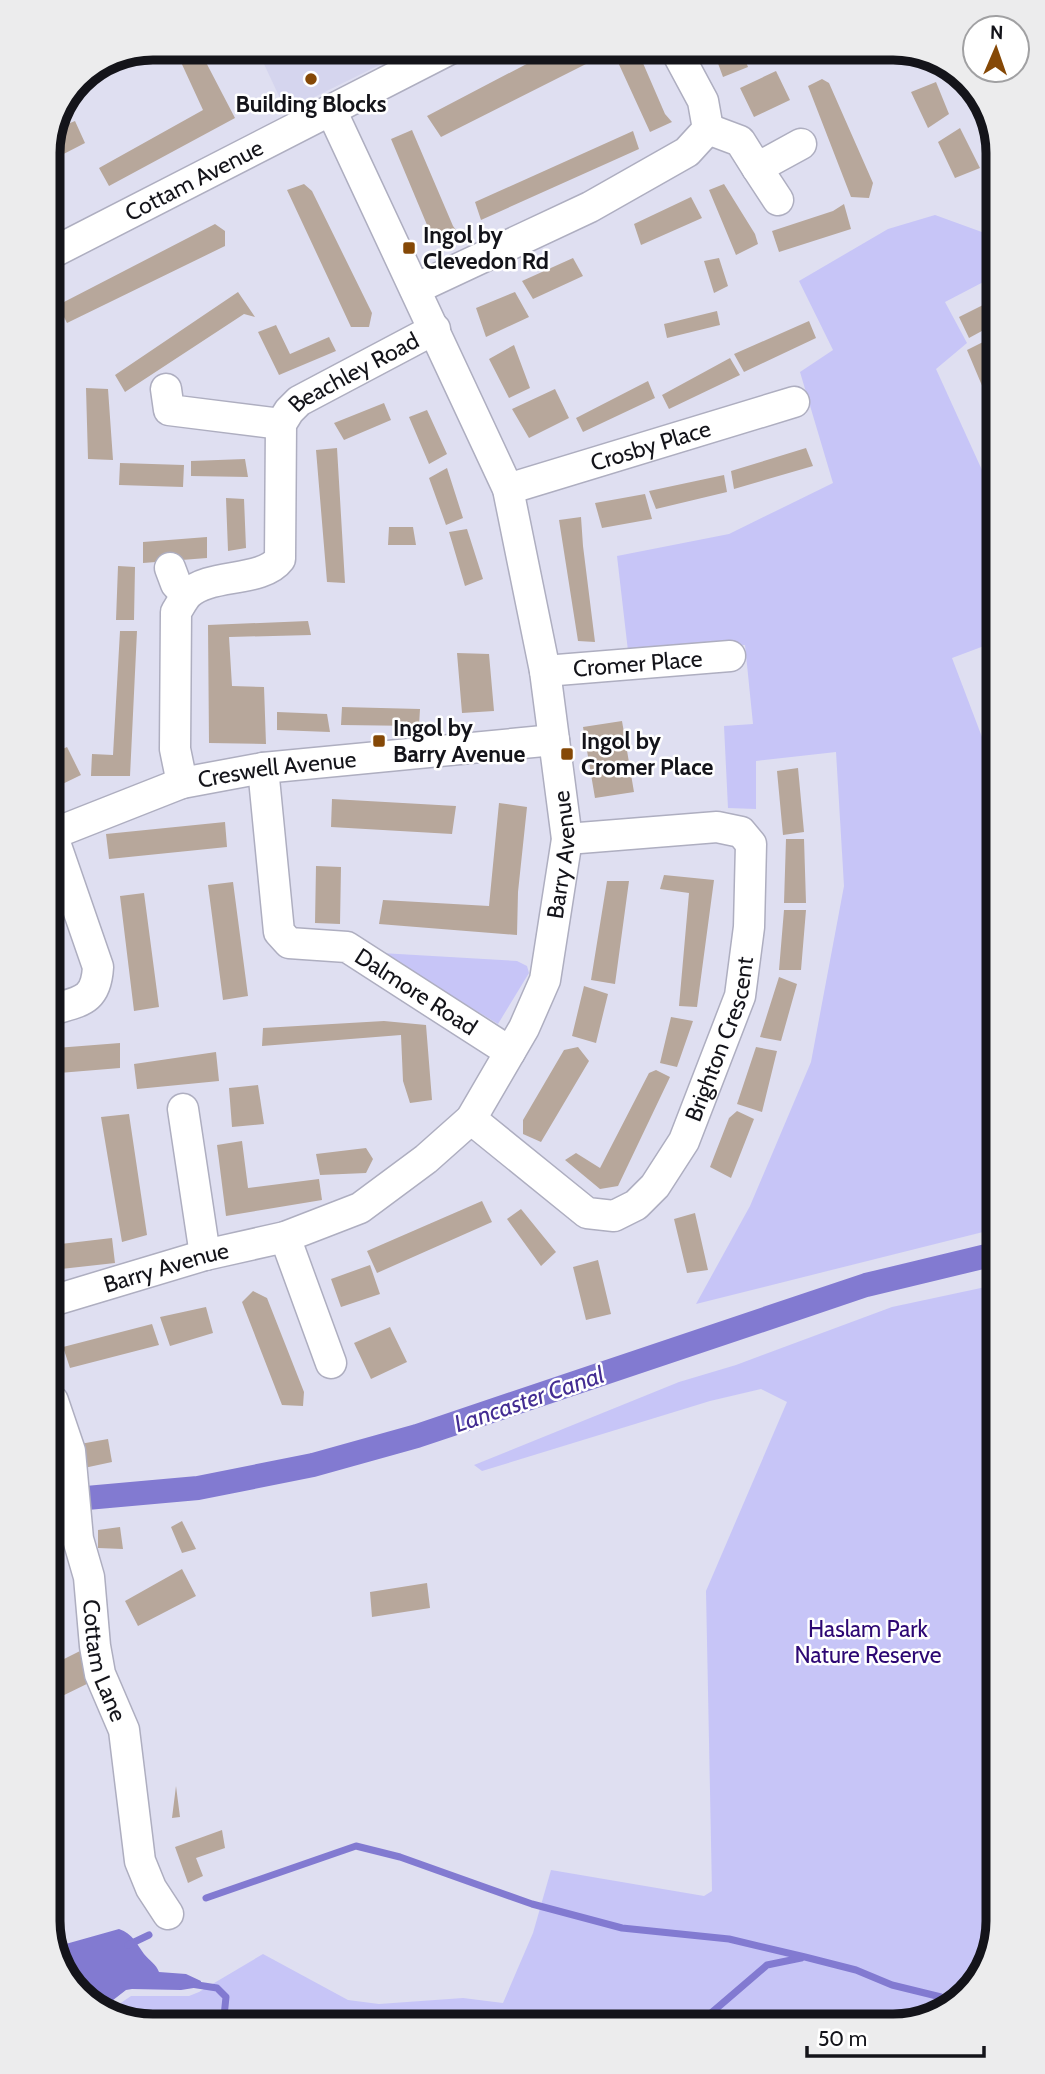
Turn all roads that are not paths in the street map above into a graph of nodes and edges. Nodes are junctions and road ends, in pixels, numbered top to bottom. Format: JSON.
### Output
{"nodes":[{"id":1,"x":429,"y":60,"type":"edge"},
{"id":2,"x":681,"y":60,"type":"edge"},
{"id":3,"x":331,"y":110,"type":"junction"},
{"id":4,"x":708,"y":129,"type":"junction"},
{"id":5,"x":801,"y":144,"type":"dead end"},
{"id":6,"x":757,"y":168,"type":"junction"},
{"id":7,"x":778,"y":200,"type":"dead end"},
{"id":8,"x":60,"y":249,"type":"edge"},
{"id":9,"x":415,"y":289,"type":"junction"},
{"id":10,"x":435,"y":329,"type":"junction"},
{"id":11,"x":166,"y":389,"type":"dead end"},
{"id":12,"x":794,"y":402,"type":"dead end"},
{"id":13,"x":281,"y":424,"type":"junction"},
{"id":14,"x":508,"y":489,"type":"junction"},
{"id":15,"x":170,"y":568,"type":"dead end"},
{"id":16,"x":186,"y":595,"type":"junction"},
{"id":17,"x":730,"y":656,"type":"dead end"},
{"id":18,"x":545,"y":671,"type":"junction"},
{"id":19,"x":554,"y":740,"type":"junction"},
{"id":20,"x":263,"y":768,"type":"junction"},
{"id":21,"x":182,"y":783,"type":"junction"},
{"id":22,"x":60,"y":830,"type":"edge"},
{"id":23,"x":567,"y":839,"type":"junction"},
{"id":24,"x":60,"y":859,"type":"edge"},
{"id":25,"x":60,"y":1007,"type":"edge"},
{"id":26,"x":510,"y":1052,"type":"junction"},
{"id":27,"x":186,"y":1108,"type":"dead end"},
{"id":28,"x":471,"y":1119,"type":"junction"},
{"id":29,"x":285,"y":1237,"type":"junction"},
{"id":30,"x":205,"y":1255,"type":"junction"},
{"id":31,"x":60,"y":1299,"type":"edge"},
{"id":32,"x":331,"y":1363,"type":"dead end"},
{"id":33,"x":60,"y":1422,"type":"edge"},
{"id":34,"x":168,"y":1914,"type":"dead end"}],
"edges":[{"from":1,"to":3,"type":"street","name":"Cottam Avenue"},
{"from":2,"to":4,"type":"street"},
{"from":3,"to":8,"type":"street","name":"Cottam Avenue"},
{"from":3,"to":9,"type":"street","name":"Barry Avenue"},
{"from":4,"to":6,"type":"street"},
{"from":4,"to":9,"type":"street"},
{"from":5,"to":6,"type":"street"},
{"from":6,"to":7,"type":"street"},
{"from":9,"to":10,"type":"street","name":"Barry Avenue"},
{"from":10,"to":13,"type":"street","name":"Beachley Road"},
{"from":10,"to":14,"type":"street","name":"Barry Avenue"},
{"from":11,"to":13,"type":"street","name":"Beachley Road"},
{"from":12,"to":14,"type":"street","name":"Crosby Place"},
{"from":13,"to":16,"type":"street","name":"Beachley Road"},
{"from":14,"to":18,"type":"street","name":"Barry Avenue"},
{"from":15,"to":16,"type":"street"},
{"from":16,"to":21,"type":"street"},
{"from":17,"to":18,"type":"street","name":"Cromer Place"},
{"from":18,"to":19,"type":"street","name":"Barry Avenue"},
{"from":19,"to":20,"type":"street","name":"Creswell Avenue"},
{"from":19,"to":23,"type":"street","name":"Barry Avenue"},
{"from":20,"to":21,"type":"street","name":"Creswell Avenue"},
{"from":20,"to":26,"type":"street","name":"Dalmore Road"},
{"from":21,"to":22,"type":"street","name":"Creswell Avenue"},
{"from":23,"to":26,"type":"street","name":"Barry Avenue"},
{"from":23,"to":28,"type":"street","name":"Brighton Crescent"},
{"from":24,"to":25,"type":"street"},
{"from":26,"to":28,"type":"street","name":"Barry Avenue"},
{"from":27,"to":30,"type":"street"},
{"from":28,"to":29,"type":"street","name":"Barry Avenue"},
{"from":29,"to":30,"type":"street","name":"Barry Avenue"},
{"from":29,"to":32,"type":"street"},
{"from":30,"to":31,"type":"street","name":"Barry Avenue"},
{"from":33,"to":34,"type":"street","name":"Cottam Lane"}]}
